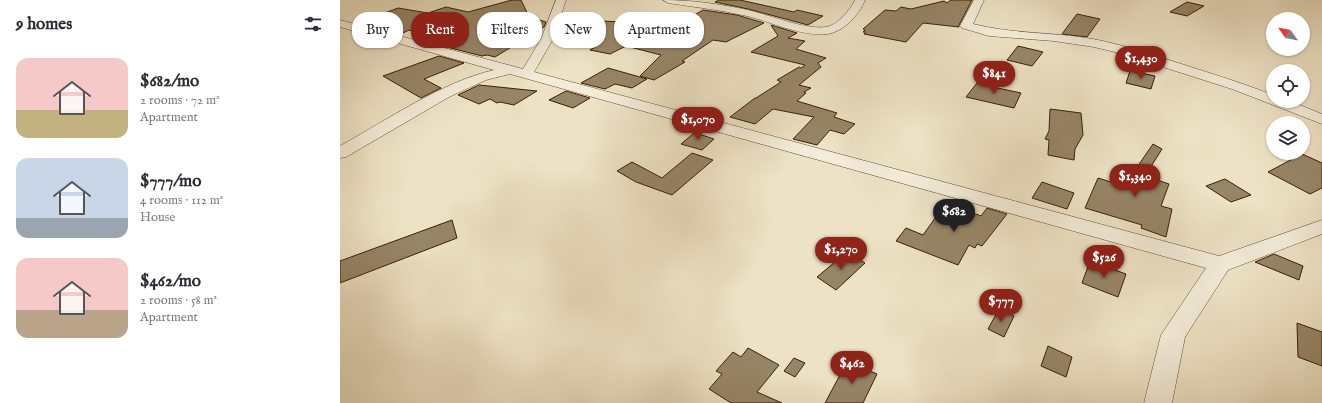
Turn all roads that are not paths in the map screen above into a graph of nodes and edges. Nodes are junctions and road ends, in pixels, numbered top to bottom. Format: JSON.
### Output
{"nodes":[{"id":1,"x":561,"y":0,"type":"edge"},
{"id":2,"x":668,"y":0,"type":"edge"},
{"id":3,"x":860,"y":0,"type":"edge"},
{"id":4,"x":979,"y":0,"type":"edge"},
{"id":5,"x":340,"y":24,"type":"edge"},
{"id":6,"x":509,"y":71,"type":"junction"},
{"id":7,"x":525,"y":75,"type":"junction"},
{"id":8,"x":1266,"y":97,"type":"edge"},
{"id":9,"x":1294,"y":108,"type":"edge"},
{"id":10,"x":1322,"y":119,"type":"edge"},
{"id":11,"x":340,"y":153,"type":"edge"},
{"id":12,"x":1322,"y":226,"type":"edge"},
{"id":13,"x":1220,"y":264,"type":"junction"},
{"id":14,"x":1158,"y":403,"type":"edge"}],
"edges":[{"from":1,"to":7,"type":"street"},
{"from":2,"to":3,"type":"street"},
{"from":4,"to":8,"type":"street"},
{"from":5,"to":6,"type":"street"},
{"from":6,"to":7,"type":"street"},
{"from":6,"to":11,"type":"street"},
{"from":7,"to":13,"type":"street"},
{"from":9,"to":10,"type":"street"},
{"from":12,"to":13,"type":"street"},
{"from":13,"to":14,"type":"street"}]}
